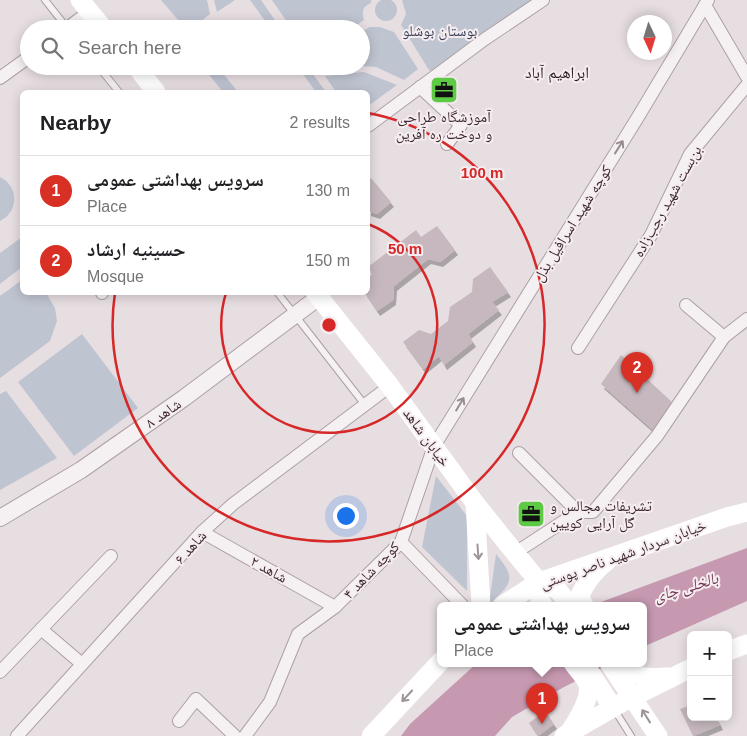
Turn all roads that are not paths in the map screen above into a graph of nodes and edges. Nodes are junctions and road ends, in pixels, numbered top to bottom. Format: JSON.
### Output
{"nodes":[{"id":1,"x":45,"y":0,"type":"edge"},
{"id":2,"x":543,"y":0,"type":"edge"},
{"id":3,"x":702,"y":2,"type":"edge"},
{"id":4,"x":84,"y":6,"type":"edge"},
{"id":5,"x":60,"y":20,"type":"edge"},
{"id":6,"x":74,"y":20,"type":"edge"},
{"id":7,"x":96,"y":20,"type":"edge"},
{"id":8,"x":20,"y":63,"type":"edge"},
{"id":9,"x":105,"y":75,"type":"edge"},
{"id":10,"x":143,"y":75,"type":"edge"},
{"id":11,"x":747,"y":77,"type":"edge"},
{"id":12,"x":0,"y":78,"type":"edge"},
{"id":13,"x":747,"y":85,"type":"edge"},
{"id":14,"x":420,"y":87,"type":"junction"},
{"id":15,"x":117,"y":90,"type":"edge"},
{"id":16,"x":154,"y":90,"type":"edge"},
{"id":17,"x":370,"y":124,"type":"edge"},
{"id":18,"x":447,"y":144,"type":"dead end"},
{"id":19,"x":279,"y":295,"type":"edge"},
{"id":20,"x":317,"y":295,"type":"edge"},
{"id":21,"x":686,"y":305,"type":"dead end"},
{"id":22,"x":295,"y":315,"type":"junction"},
{"id":23,"x":747,"y":319,"type":"edge"},
{"id":24,"x":724,"y":337,"type":"junction"},
{"id":25,"x":578,"y":348,"type":"dead end"},
{"id":26,"x":390,"y":386,"type":"junction"},
{"id":27,"x":365,"y":405,"type":"junction"},
{"id":28,"x":434,"y":446,"type":"junction"},
{"id":29,"x":519,"y":453,"type":"dead end"},
{"id":30,"x":475,"y":503,"type":"junction"},
{"id":31,"x":578,"y":512,"type":"junction"},
{"id":32,"x":747,"y":512,"type":"edge"},
{"id":33,"x":0,"y":518,"type":"edge"},
{"id":34,"x":202,"y":532,"type":"junction"},
{"id":35,"x":400,"y":542,"type":"junction"},
{"id":36,"x":515,"y":552,"type":"junction"},
{"id":37,"x":111,"y":556,"type":"dead end"},
{"id":38,"x":612,"y":557,"type":"junction"},
{"id":39,"x":539,"y":582,"type":"junction"},
{"id":40,"x":459,"y":602,"type":"edge"},
{"id":41,"x":481,"y":602,"type":"edge"},
{"id":42,"x":508,"y":602,"type":"edge"},
{"id":43,"x":541,"y":602,"type":"edge"},
{"id":44,"x":567,"y":602,"type":"edge"},
{"id":45,"x":582,"y":602,"type":"edge"},
{"id":46,"x":335,"y":606,"type":"junction"},
{"id":47,"x":41,"y":629,"type":"junction"},
{"id":48,"x":747,"y":644,"type":"edge"},
{"id":49,"x":732,"y":650,"type":"edge"},
{"id":50,"x":82,"y":664,"type":"junction"},
{"id":51,"x":437,"y":665,"type":"edge"},
{"id":52,"x":576,"y":667,"type":"edge"},
{"id":53,"x":586,"y":667,"type":"edge"},
{"id":54,"x":617,"y":667,"type":"edge"},
{"id":55,"x":619,"y":667,"type":"edge"},
{"id":56,"x":687,"y":670,"type":"edge"},
{"id":57,"x":0,"y":672,"type":"edge"},
{"id":58,"x":673,"y":677,"type":"junction"},
{"id":59,"x":592,"y":684,"type":"junction"},
{"id":60,"x":633,"y":697,"type":"junction"},
{"id":61,"x":613,"y":708,"type":"junction"},
{"id":62,"x":179,"y":720,"type":"dead end"},
{"id":63,"x":566,"y":735,"type":"edge"},
{"id":64,"x":17,"y":736,"type":"edge"},
{"id":65,"x":235,"y":736,"type":"edge"},
{"id":66,"x":246,"y":736,"type":"edge"},
{"id":67,"x":371,"y":736,"type":"edge"},
{"id":68,"x":631,"y":736,"type":"edge"},
{"id":69,"x":658,"y":736,"type":"edge"}],
"edges":[{"from":1,"to":5,"type":"lane"},
{"from":2,"to":14,"type":"street"},
{"from":3,"to":11,"type":"street"},
{"from":28,"to":3,"type":"street","name":"کوچه شهید اسرافیل بذل","one_way":true},
{"from":4,"to":6,"type":"street"},
{"from":4,"to":7,"type":"main road"},
{"from":8,"to":12,"type":"street"},
{"from":9,"to":15,"type":"lane"},
{"from":10,"to":16,"type":"main road"},
{"from":13,"to":25,"type":"street","name":"بن‌بست شهید رجب‌زاده"},
{"from":14,"to":17,"type":"street"},
{"from":14,"to":18,"type":"street"},
{"from":19,"to":22,"type":"lane"},
{"from":20,"to":22,"type":"street","name":"شاهد ۸"},
{"from":20,"to":26,"type":"main road","name":"خیابان شاهد"},
{"from":21,"to":24,"type":"street"},
{"from":22,"to":27,"type":"lane"},
{"from":22,"to":33,"type":"street","name":"شاهد ۸"},
{"from":23,"to":24,"type":"street"},
{"from":24,"to":31,"type":"street"},
{"from":26,"to":27,"type":"street","name":"شاهد ۶"},
{"from":26,"to":28,"type":"main road","name":"خیابان شاهد"},
{"from":27,"to":34,"type":"street","name":"شاهد ۶"},
{"from":28,"to":30,"type":"main road","name":"خیابان شاهد"},
{"from":28,"to":35,"type":"street","name":"کوچه شاهد ۴"},
{"from":29,"to":31,"type":"street"},
{"from":30,"to":36,"type":"main road","name":"خیابان شاهد"},
{"from":30,"to":41,"type":"main road","one_way":true},
{"from":31,"to":36,"type":"street"},
{"from":32,"to":38,"type":"main road","name":"خیابان سردار شهید ناصر پوستی"},
{"from":34,"to":46,"type":"street","name":"شاهد ۲"},
{"from":34,"to":50,"type":"street","name":"شاهد ۶"},
{"from":35,"to":40,"type":"street"},
{"from":35,"to":46,"type":"street","name":"کوچه شاهد ۴"},
{"from":36,"to":39,"type":"main road","name":"خیابان شاهد"},
{"from":37,"to":47,"type":"street"},
{"from":38,"to":39,"type":"main road","name":"خیابان سردار شهید ناصر پوستی"},
{"from":38,"to":45,"type":"main road"},
{"from":39,"to":42,"type":"main road","name":"خیابان سردار شهید ناصر پوستی"},
{"from":39,"to":43,"type":"main road"},
{"from":39,"to":44,"type":"main road"},
{"from":46,"to":66,"type":"street","name":"کوچه شاهد ۴"},
{"from":47,"to":50,"type":"street"},
{"from":47,"to":57,"type":"street"},
{"from":48,"to":49,"type":"main road"},
{"from":50,"to":64,"type":"street","name":"شاهد ۶"},
{"from":51,"to":67,"type":"main road","one_way":true},
{"from":52,"to":59,"type":"main road"},
{"from":53,"to":59,"type":"main road"},
{"from":54,"to":60,"type":"main road"},
{"from":55,"to":58,"type":"main road"},
{"from":56,"to":58,"type":"main road"},
{"from":58,"to":60,"type":"main road"},
{"from":59,"to":61,"type":"main road"},
{"from":59,"to":63,"type":"main road"},
{"from":60,"to":61,"type":"main road"},
{"from":69,"to":60,"type":"main road","one_way":true},
{"from":61,"to":63,"type":"main road"},
{"from":61,"to":68,"type":"lane"},
{"from":62,"to":65,"type":"street"}]}
